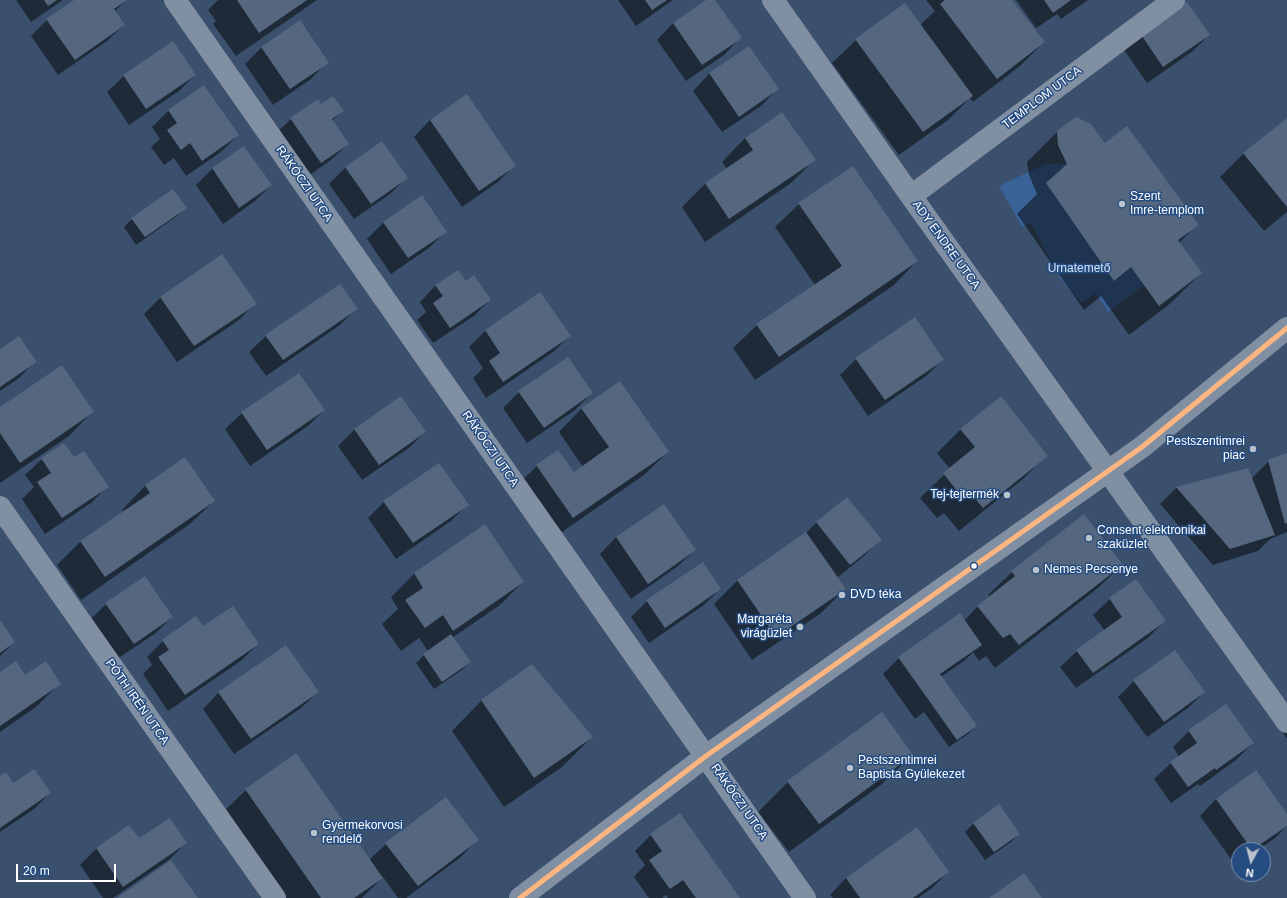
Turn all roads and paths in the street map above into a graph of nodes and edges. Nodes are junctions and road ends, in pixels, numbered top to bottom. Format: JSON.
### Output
{"nodes":[{"id":1,"x":176,"y":0,"type":"edge"},
{"id":2,"x":773,"y":0,"type":"edge"},
{"id":3,"x":1174,"y":0,"type":"edge"},
{"id":4,"x":911,"y":196,"type":"junction"},
{"id":5,"x":1287,"y":328,"type":"edge"},
{"id":6,"x":1108,"y":472,"type":"junction"},
{"id":7,"x":0,"y":507,"type":"edge"},
{"id":8,"x":1287,"y":722,"type":"edge"},
{"id":9,"x":706,"y":756,"type":"junction"},
{"id":10,"x":275,"y":898,"type":"edge"},
{"id":11,"x":520,"y":898,"type":"edge"},
{"id":12,"x":805,"y":898,"type":"edge"}],
"edges":[{"from":1,"to":9,"type":"street","name":"RÁKÓCZI UTCA"},
{"from":2,"to":4,"type":"street","name":"ADY ENDRE UTCA"},
{"from":3,"to":4,"type":"street","name":"TEMPLOM UTCA"},
{"from":4,"to":6,"type":"street","name":"ADY ENDRE UTCA"},
{"from":5,"to":6,"type":"street"},
{"from":6,"to":8,"type":"street","name":"ADY ENDRE UTCA"},
{"from":6,"to":9,"type":"street"},
{"from":7,"to":10,"type":"street","name":"PÓTH IRÉN UTCA"},
{"from":9,"to":11,"type":"street"},
{"from":9,"to":12,"type":"street","name":"RÁKÓCZI UTCA"}]}
